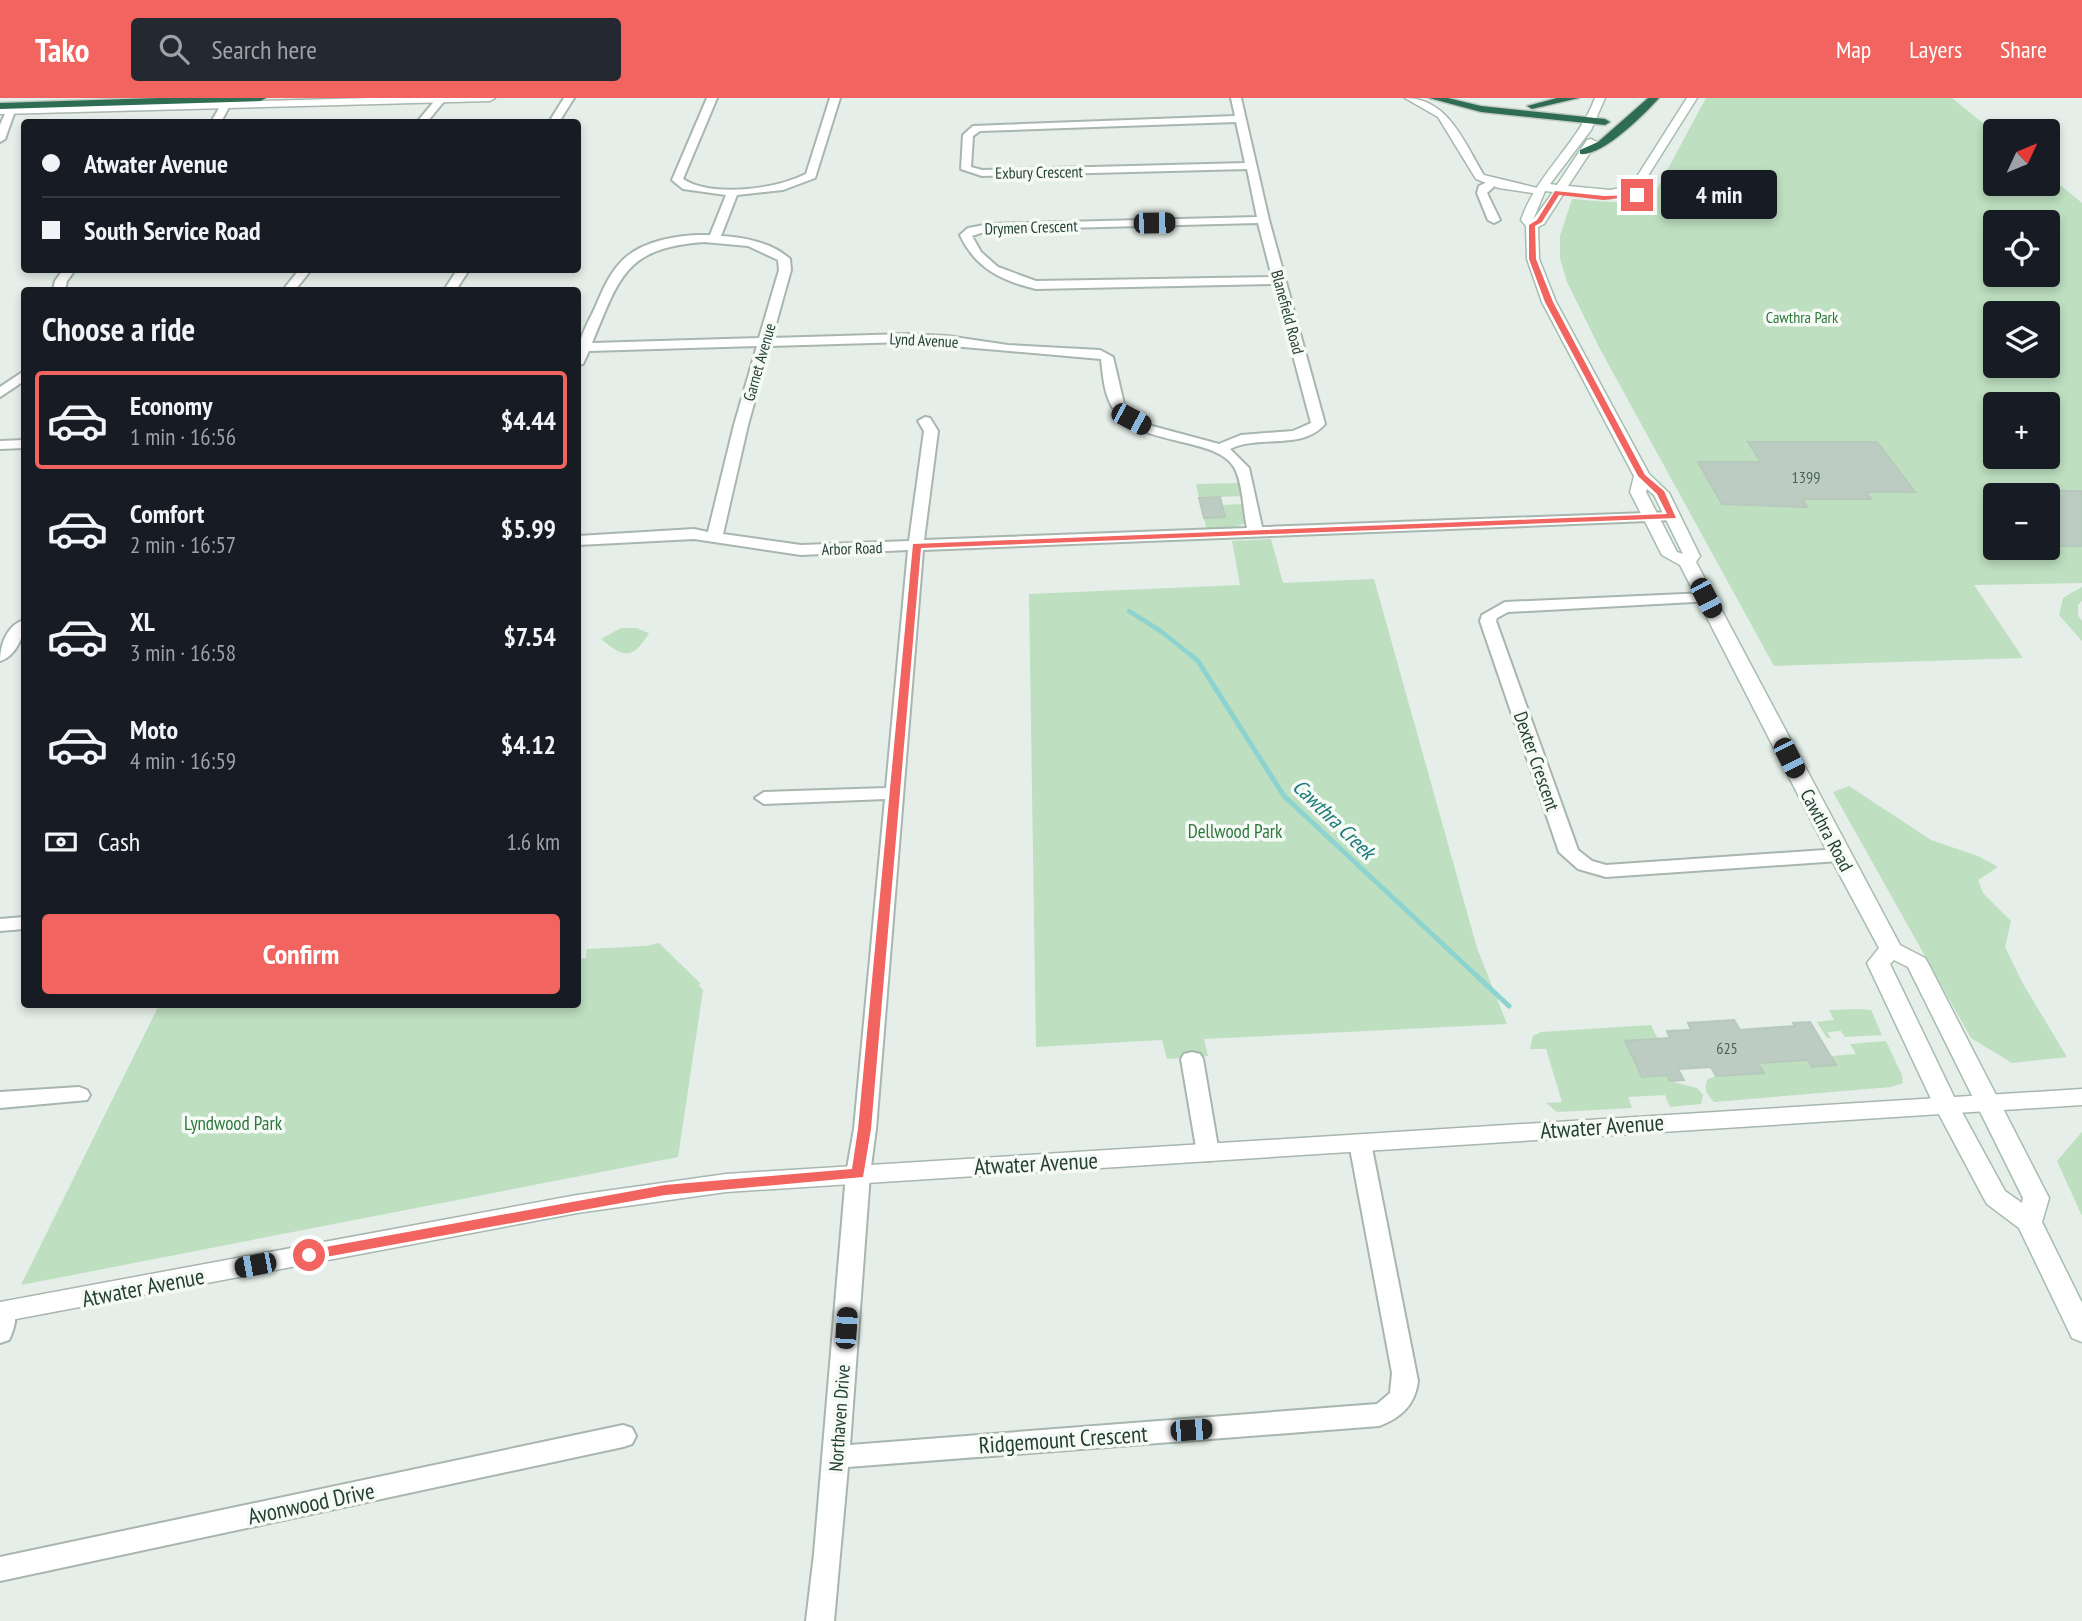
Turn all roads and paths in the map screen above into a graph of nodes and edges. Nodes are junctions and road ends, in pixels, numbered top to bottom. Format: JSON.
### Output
{"nodes":[{"id":1,"x":32,"y":98,"type":"edge"},
{"id":2,"x":261,"y":98,"type":"edge"},
{"id":3,"x":490,"y":98,"type":"edge"},
{"id":4,"x":569,"y":98,"type":"edge"},
{"id":5,"x":712,"y":98,"type":"edge"},
{"id":6,"x":835,"y":98,"type":"edge"},
{"id":7,"x":1236,"y":98,"type":"edge"},
{"id":8,"x":1410,"y":98,"type":"edge"},
{"id":9,"x":1434,"y":98,"type":"edge"},
{"id":10,"x":1468,"y":98,"type":"edge"},
{"id":11,"x":1574,"y":98,"type":"edge"},
{"id":12,"x":1600,"y":98,"type":"edge"},
{"id":13,"x":1654,"y":98,"type":"edge"},
{"id":14,"x":1692,"y":98,"type":"edge"},
{"id":15,"x":0,"y":99,"type":"edge"},
{"id":16,"x":441,"y":99,"type":"edge"},
{"id":17,"x":225,"y":105,"type":"junction"},
{"id":18,"x":3,"y":109,"type":"edge"},
{"id":19,"x":1611,"y":109,"type":"dead end"},
{"id":20,"x":218,"y":119,"type":"edge"},
{"id":21,"x":424,"y":119,"type":"edge"},
{"id":22,"x":556,"y":119,"type":"edge"},
{"id":23,"x":1240,"y":119,"type":"junction"},
{"id":24,"x":1590,"y":121,"type":"junction"},
{"id":25,"x":1605,"y":122,"type":"junction"},
{"id":26,"x":0,"y":139,"type":"edge"},
{"id":27,"x":1584,"y":152,"type":"junction"},
{"id":28,"x":1252,"y":166,"type":"junction"},
{"id":29,"x":1494,"y":182,"type":"junction"},
{"id":30,"x":1541,"y":188,"type":"junction"},
{"id":31,"x":733,"y":191,"type":"junction"},
{"id":32,"x":1558,"y":191,"type":"junction"},
{"id":33,"x":1263,"y":220,"type":"junction"},
{"id":34,"x":1494,"y":220,"type":"dead end"},
{"id":35,"x":1532,"y":225,"type":"junction"},
{"id":36,"x":715,"y":239,"type":"junction"},
{"id":37,"x":303,"y":273,"type":"edge"},
{"id":38,"x":1279,"y":280,"type":"junction"},
{"id":39,"x":291,"y":287,"type":"edge"},
{"id":40,"x":766,"y":341,"type":"junction"},
{"id":41,"x":581,"y":347,"type":"edge"},
{"id":42,"x":21,"y":377,"type":"edge"},
{"id":43,"x":0,"y":393,"type":"edge"},
{"id":44,"x":925,"y":421,"type":"dead end"},
{"id":45,"x":21,"y":444,"type":"edge"},
{"id":46,"x":0,"y":445,"type":"edge"},
{"id":47,"x":1220,"y":449,"type":"junction"},
{"id":48,"x":1642,"y":476,"type":"junction"},
{"id":49,"x":1673,"y":516,"type":"junction"},
{"id":50,"x":1651,"y":517,"type":"junction"},
{"id":51,"x":1255,"y":532,"type":"junction"},
{"id":52,"x":715,"y":536,"type":"junction"},
{"id":53,"x":581,"y":541,"type":"edge"},
{"id":54,"x":916,"y":546,"type":"junction"},
{"id":55,"x":1687,"y":562,"type":"junction"},
{"id":56,"x":1706,"y":598,"type":"junction"},
{"id":57,"x":21,"y":629,"type":"edge"},
{"id":58,"x":0,"y":656,"type":"edge"},
{"id":59,"x":894,"y":793,"type":"junction"},
{"id":60,"x":764,"y":798,"type":"dead end"},
{"id":61,"x":1839,"y":855,"type":"junction"},
{"id":62,"x":21,"y":923,"type":"edge"},
{"id":63,"x":0,"y":925,"type":"edge"},
{"id":64,"x":1891,"y":949,"type":"junction"},
{"id":65,"x":1192,"y":1059,"type":"dead end"},
{"id":66,"x":79,"y":1095,"type":"dead end"},
{"id":67,"x":2082,"y":1097,"type":"edge"},
{"id":68,"x":0,"y":1100,"type":"edge"},
{"id":69,"x":1945,"y":1103,"type":"junction"},
{"id":70,"x":1987,"y":1103,"type":"junction"},
{"id":71,"x":1360,"y":1143,"type":"junction"},
{"id":72,"x":1208,"y":1153,"type":"junction"},
{"id":73,"x":858,"y":1174,"type":"junction"},
{"id":74,"x":2029,"y":1223,"type":"junction"},
{"id":75,"x":1,"y":1319,"type":"edge"},
{"id":76,"x":2082,"y":1331,"type":"edge"},
{"id":77,"x":623,"y":1436,"type":"dead end"},
{"id":78,"x":836,"y":1457,"type":"junction"},
{"id":79,"x":0,"y":1569,"type":"edge"},
{"id":80,"x":820,"y":1621,"type":"edge"}],
"edges":[{"from":1,"to":15,"type":"highway"},
{"from":2,"to":18,"type":"highway"},
{"from":3,"to":16,"type":"main road"},
{"from":4,"to":22,"type":"street"},
{"from":5,"to":31,"type":"street"},
{"from":6,"to":31,"type":"street"},
{"from":7,"to":23,"type":"street","name":"Blanefield Road"},
{"from":8,"to":29,"type":"main road"},
{"from":9,"to":24,"type":"highway"},
{"from":10,"to":11,"type":"highway"},
{"from":12,"to":24,"type":"main road","name":"Cawthra Road"},
{"from":13,"to":27,"type":"highway"},
{"from":14,"to":32,"type":"main road"},
{"from":16,"to":17,"type":"main road"},
{"from":16,"to":21,"type":"street"},
{"from":17,"to":18,"type":"main road"},
{"from":17,"to":20,"type":"street"},
{"from":18,"to":26,"type":"street"},
{"from":19,"to":25,"type":"main road"},
{"from":23,"to":28,"type":"street","name":"Blanefield Road"},
{"from":23,"to":28,"type":"street","name":"Exbury Crescent"},
{"from":24,"to":25,"type":"highway"},
{"from":24,"to":30,"type":"main road","name":"Cawthra Road"},
{"from":25,"to":27,"type":"main road"},
{"from":27,"to":32,"type":"main road"},
{"from":28,"to":33,"type":"street","name":"Blanefield Road"},
{"from":29,"to":30,"type":"main road"},
{"from":29,"to":34,"type":"street"},
{"from":30,"to":32,"type":"main road"},
{"from":30,"to":35,"type":"main road","name":"Cawthra Road"},
{"from":31,"to":36,"type":"street"},
{"from":32,"to":35,"type":"main road"},
{"from":33,"to":38,"type":"street","name":"Blanefield Road"},
{"from":33,"to":38,"type":"street","name":"Drymen Crescent"},
{"from":35,"to":48,"type":"main road","name":"Cawthra Road"},
{"from":36,"to":40,"type":"street","name":"Garnet Avenue"},
{"from":36,"to":41,"type":"street"},
{"from":37,"to":39,"type":"street"},
{"from":38,"to":47,"type":"street","name":"Blanefield Road"},
{"from":40,"to":41,"type":"street","name":"Lynd Avenue"},
{"from":40,"to":47,"type":"street","name":"Lynd Avenue"},
{"from":40,"to":52,"type":"street","name":"Garnet Avenue"},
{"from":42,"to":43,"type":"street"},
{"from":44,"to":54,"type":"street","name":"Northaven Drive"},
{"from":45,"to":46,"type":"street"},
{"from":47,"to":51,"type":"street"},
{"from":48,"to":49,"type":"main road","name":"Cawthra Road"},
{"from":48,"to":50,"type":"main road","name":"Cawthra Road"},
{"from":49,"to":50,"type":"street","name":"Arbor Road"},
{"from":49,"to":55,"type":"main road","name":"Cawthra Road"},
{"from":50,"to":51,"type":"street","name":"Arbor Road"},
{"from":50,"to":55,"type":"main road","name":"Cawthra Road"},
{"from":51,"to":54,"type":"street","name":"Arbor Road"},
{"from":52,"to":53,"type":"street","name":"Arbor Road"},
{"from":52,"to":54,"type":"street","name":"Arbor Road"},
{"from":54,"to":59,"type":"street","name":"Northaven Drive"},
{"from":55,"to":56,"type":"main road","name":"Cawthra Road"},
{"from":56,"to":61,"type":"main road","name":"Cawthra Road"},
{"from":56,"to":61,"type":"street","name":"Dexter Crescent"},
{"from":57,"to":58,"type":"street"},
{"from":59,"to":60,"type":"street"},
{"from":59,"to":73,"type":"street","name":"Northaven Drive"},
{"from":61,"to":64,"type":"main road","name":"Cawthra Road"},
{"from":62,"to":63,"type":"street"},
{"from":64,"to":69,"type":"main road"},
{"from":64,"to":70,"type":"main road","name":"Cawthra Road"},
{"from":65,"to":72,"type":"street"},
{"from":66,"to":68,"type":"street"},
{"from":67,"to":70,"type":"main road","name":"Atwater Avenue"},
{"from":69,"to":70,"type":"main road","name":"Atwater Avenue"},
{"from":69,"to":71,"type":"main road","name":"Atwater Avenue"},
{"from":69,"to":74,"type":"main road"},
{"from":70,"to":74,"type":"main road","name":"Cawthra Road"},
{"from":71,"to":72,"type":"main road","name":"Atwater Avenue"},
{"from":71,"to":78,"type":"street","name":"Ridgemount Crescent"},
{"from":72,"to":73,"type":"main road","name":"Atwater Avenue"},
{"from":73,"to":75,"type":"main road","name":"Atwater Avenue"},
{"from":73,"to":78,"type":"street","name":"Northaven Drive"},
{"from":74,"to":76,"type":"main road"},
{"from":77,"to":79,"type":"street","name":"Avonwood Drive"},
{"from":78,"to":80,"type":"street","name":"Northaven Drive"}]}
